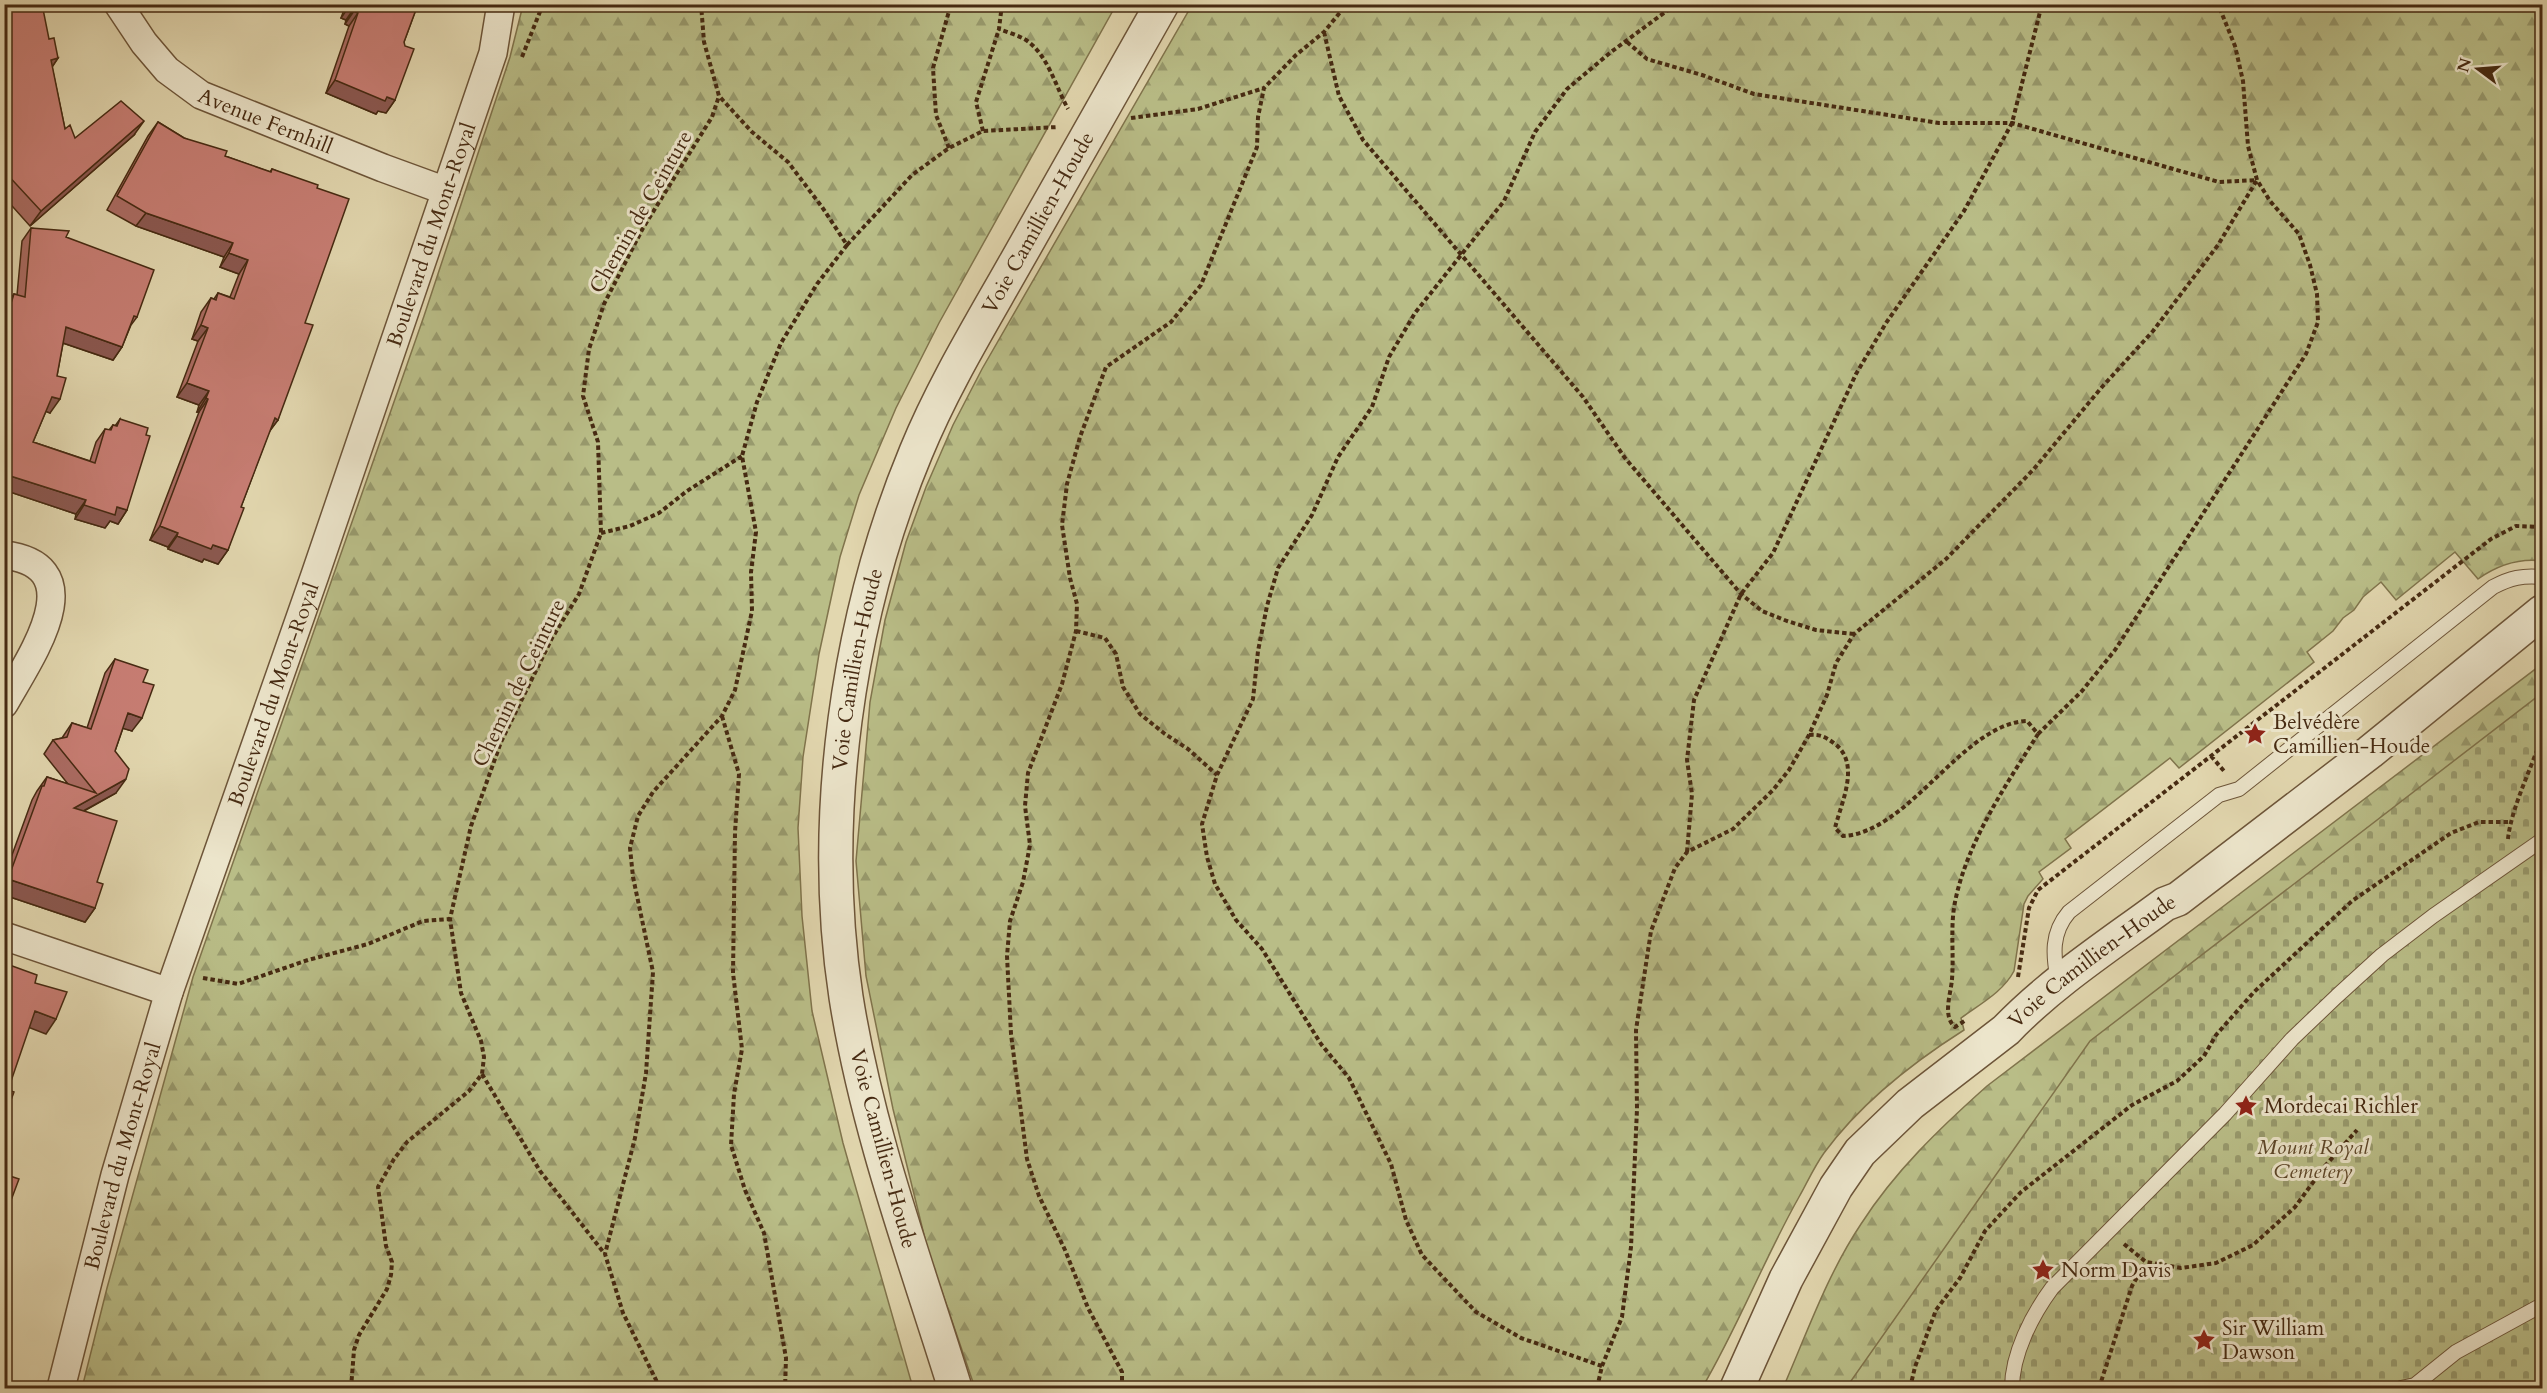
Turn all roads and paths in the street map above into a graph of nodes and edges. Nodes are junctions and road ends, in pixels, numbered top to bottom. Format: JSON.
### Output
{"nodes":[{"id":1,"x":118,"y":4,"type":"edge"},
{"id":2,"x":501,"y":4,"type":"edge"},
{"id":3,"x":701,"y":4,"type":"edge"},
{"id":4,"x":951,"y":4,"type":"edge"},
{"id":5,"x":1002,"y":4,"type":"edge"},
{"id":6,"x":1145,"y":4,"type":"edge"},
{"id":7,"x":1161,"y":4,"type":"edge"},
{"id":8,"x":1347,"y":4,"type":"edge"},
{"id":9,"x":1676,"y":4,"type":"edge"},
{"id":10,"x":2042,"y":4,"type":"edge"},
{"id":11,"x":2218,"y":4,"type":"edge"},
{"id":12,"x":999,"y":29,"type":"junction"},
{"id":13,"x":1324,"y":32,"type":"junction"},
{"id":14,"x":1627,"y":42,"type":"junction"},
{"id":15,"x":1264,"y":88,"type":"junction"},
{"id":16,"x":719,"y":96,"type":"junction"},
{"id":17,"x":2012,"y":123,"type":"junction"},
{"id":18,"x":1086,"y":124,"type":"junction"},
{"id":19,"x":983,"y":131,"type":"junction"},
{"id":20,"x":949,"y":148,"type":"junction"},
{"id":21,"x":2257,"y":180,"type":"junction"},
{"id":22,"x":446,"y":191,"type":"junction"},
{"id":23,"x":847,"y":245,"type":"junction"},
{"id":24,"x":1460,"y":255,"type":"junction"},
{"id":25,"x":742,"y":456,"type":"junction"},
{"id":26,"x":2542,"y":527,"type":"edge"},
{"id":27,"x":601,"y":533,"type":"junction"},
{"id":28,"x":4,"y":555,"type":"edge"},
{"id":29,"x":2542,"y":577,"type":"edge"},
{"id":30,"x":1741,"y":594,"type":"junction"},
{"id":31,"x":2542,"y":612,"type":"edge"},
{"id":32,"x":1076,"y":632,"type":"junction"},
{"id":33,"x":1854,"y":634,"type":"junction"},
{"id":34,"x":2542,"y":636,"type":"edge"},
{"id":35,"x":4,"y":704,"type":"edge"},
{"id":36,"x":722,"y":716,"type":"junction"},
{"id":37,"x":2038,"y":734,"type":"junction"},
{"id":38,"x":1809,"y":735,"type":"junction"},
{"id":39,"x":2542,"y":742,"type":"edge"},
{"id":40,"x":2211,"y":756,"type":"junction"},
{"id":41,"x":2224,"y":771,"type":"dead end"},
{"id":42,"x":1217,"y":776,"type":"junction"},
{"id":43,"x":2512,"y":822,"type":"junction"},
{"id":44,"x":2542,"y":840,"type":"edge"},
{"id":45,"x":1687,"y":852,"type":"junction"},
{"id":46,"x":2506,"y":864,"type":"junction"},
{"id":47,"x":2052,"y":879,"type":"junction"},
{"id":48,"x":2056,"y":884,"type":"dead end"},
{"id":49,"x":450,"y":919,"type":"junction"},
{"id":50,"x":4,"y":936,"type":"edge"},
{"id":51,"x":193,"y":977,"type":"dead end"},
{"id":52,"x":2014,"y":981,"type":"dead end"},
{"id":53,"x":2058,"y":984,"type":"junction"},
{"id":54,"x":169,"y":992,"type":"junction"},
{"id":55,"x":1973,"y":1014,"type":"dead end"},
{"id":56,"x":482,"y":1074,"type":"junction"},
{"id":57,"x":2357,"y":1130,"type":"dead end"},
{"id":58,"x":2109,"y":1232,"type":"junction"},
{"id":59,"x":604,"y":1254,"type":"junction"},
{"id":60,"x":2146,"y":1262,"type":"junction"},
{"id":61,"x":2542,"y":1305,"type":"edge"},
{"id":62,"x":1602,"y":1366,"type":"junction"},
{"id":63,"x":2417,"y":1387,"type":"edge"},
{"id":64,"x":61,"y":1389,"type":"edge"},
{"id":65,"x":351,"y":1389,"type":"edge"},
{"id":66,"x":660,"y":1389,"type":"edge"},
{"id":67,"x":785,"y":1389,"type":"edge"},
{"id":68,"x":939,"y":1389,"type":"edge"},
{"id":69,"x":955,"y":1389,"type":"edge"},
{"id":70,"x":1122,"y":1389,"type":"edge"},
{"id":71,"x":1597,"y":1389,"type":"edge"},
{"id":72,"x":1737,"y":1389,"type":"edge"},
{"id":73,"x":1753,"y":1389,"type":"edge"},
{"id":74,"x":1910,"y":1389,"type":"edge"},
{"id":75,"x":2012,"y":1389,"type":"edge"},
{"id":76,"x":2099,"y":1389,"type":"edge"},
{"id":77,"x":2400,"y":1389,"type":"edge"}],
"edges":[{"from":1,"to":22,"type":"street","name":"Avenue Fernhill"},
{"from":2,"to":22,"type":"street","name":"Boulevard du Mont-Royal"},
{"from":3,"to":16,"type":"path"},
{"from":4,"to":20,"type":"path"},
{"from":5,"to":12,"type":"path"},
{"from":6,"to":18,"type":"street","name":"Voie Camillien-Houde"},
{"from":7,"to":18,"type":"street","name":"Voie Camillien-Houde"},
{"from":8,"to":13,"type":"path"},
{"from":9,"to":14,"type":"path"},
{"from":10,"to":17,"type":"path"},
{"from":11,"to":21,"type":"path"},
{"from":12,"to":18,"type":"path"},
{"from":12,"to":19,"type":"path"},
{"from":13,"to":15,"type":"path"},
{"from":13,"to":24,"type":"path"},
{"from":14,"to":17,"type":"path"},
{"from":14,"to":24,"type":"path"},
{"from":15,"to":18,"type":"path"},
{"from":15,"to":32,"type":"path"},
{"from":16,"to":23,"type":"path"},
{"from":16,"to":27,"type":"path","name":"Chemin de Ceinture"},
{"from":17,"to":21,"type":"path"},
{"from":17,"to":30,"type":"path"},
{"from":18,"to":19,"type":"path"},
{"from":18,"to":68,"type":"street","name":"Voie Camillien-Houde"},
{"from":18,"to":69,"type":"street","name":"Voie Camillien-Houde"},
{"from":19,"to":20,"type":"path"},
{"from":20,"to":23,"type":"path"},
{"from":21,"to":33,"type":"path"},
{"from":21,"to":37,"type":"path"},
{"from":22,"to":54,"type":"street","name":"Boulevard du Mont-Royal"},
{"from":23,"to":25,"type":"path"},
{"from":24,"to":30,"type":"path"},
{"from":24,"to":42,"type":"path"},
{"from":25,"to":27,"type":"path"},
{"from":25,"to":36,"type":"path"},
{"from":26,"to":40,"type":"path"},
{"from":27,"to":49,"type":"path","name":"Chemin de Ceinture"},
{"from":28,"to":35,"type":"street"},
{"from":29,"to":53,"type":"lane"},
{"from":30,"to":33,"type":"path"},
{"from":30,"to":45,"type":"path"},
{"from":31,"to":53,"type":"street","name":"Voie Camillien-Houde"},
{"from":32,"to":42,"type":"path"},
{"from":32,"to":70,"type":"path"},
{"from":33,"to":38,"type":"path"},
{"from":34,"to":73,"type":"street","name":"Voie Camillien-Houde"},
{"from":36,"to":59,"type":"path"},
{"from":36,"to":67,"type":"path"},
{"from":37,"to":38,"type":"path"},
{"from":37,"to":55,"type":"path"},
{"from":38,"to":45,"type":"path"},
{"from":39,"to":43,"type":"path"},
{"from":40,"to":41,"type":"path"},
{"from":40,"to":47,"type":"path"},
{"from":42,"to":62,"type":"path"},
{"from":43,"to":46,"type":"path"},
{"from":43,"to":74,"type":"path"},
{"from":44,"to":46,"type":"lane"},
{"from":45,"to":62,"type":"path"},
{"from":46,"to":58,"type":"lane"},
{"from":47,"to":48,"type":"path"},
{"from":47,"to":52,"type":"path"},
{"from":49,"to":51,"type":"path"},
{"from":49,"to":56,"type":"path","name":"Chemin de Ceinture"},
{"from":50,"to":54,"type":"street"},
{"from":53,"to":72,"type":"street","name":"Voie Camillien-Houde"},
{"from":54,"to":64,"type":"street","name":"Boulevard du Mont-Royal"},
{"from":56,"to":59,"type":"path"},
{"from":56,"to":65,"type":"path"},
{"from":57,"to":60,"type":"path"},
{"from":58,"to":60,"type":"path"},
{"from":58,"to":75,"type":"lane"},
{"from":59,"to":66,"type":"path"},
{"from":60,"to":76,"type":"path"},
{"from":61,"to":63,"type":"lane"},
{"from":62,"to":71,"type":"path"},
{"from":63,"to":77,"type":"lane"}]}
